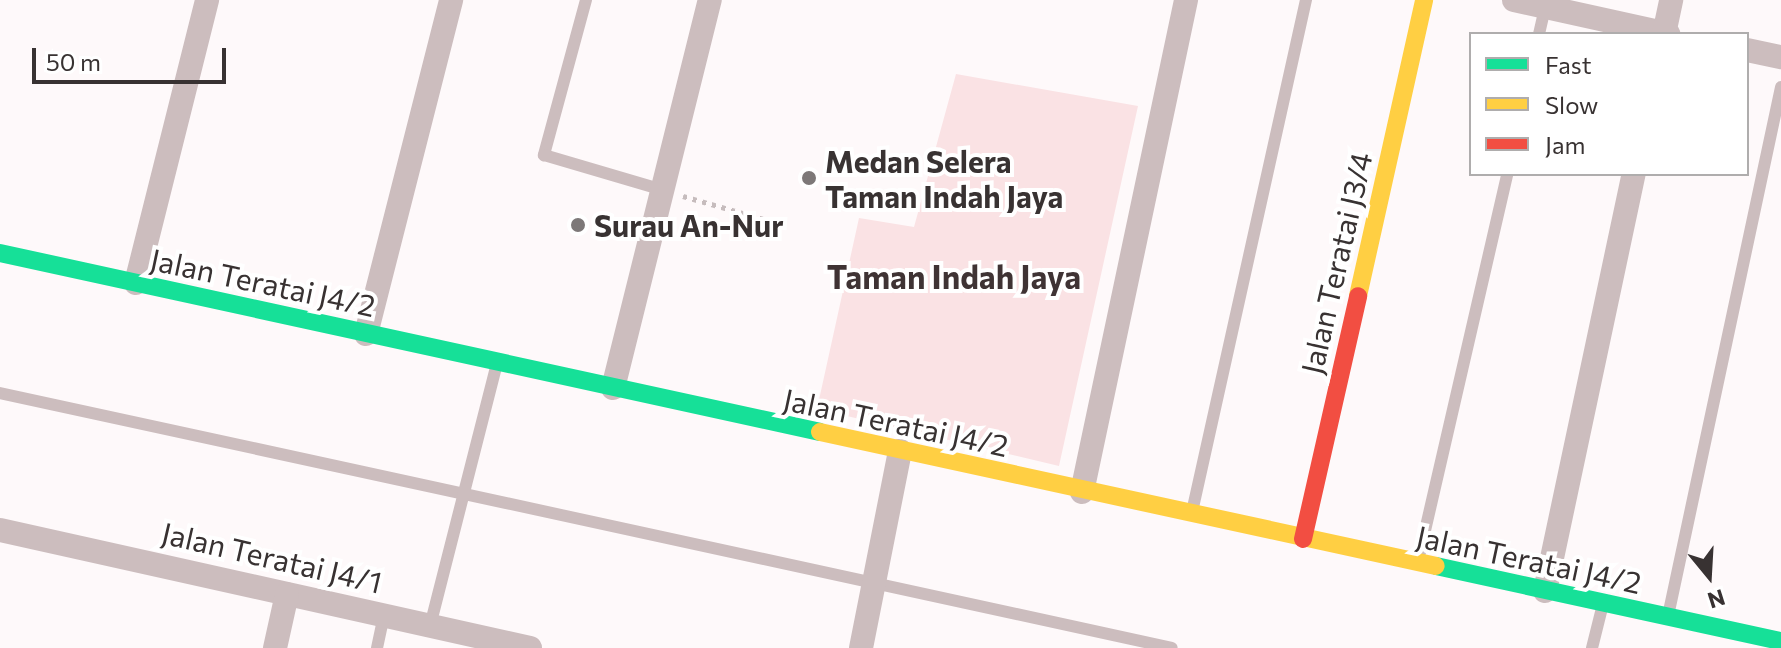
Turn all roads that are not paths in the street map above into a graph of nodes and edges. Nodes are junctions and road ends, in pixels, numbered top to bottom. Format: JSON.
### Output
{"nodes":[{"id":1,"x":207,"y":0,"type":"edge"},
{"id":2,"x":451,"y":0,"type":"edge"},
{"id":3,"x":586,"y":0,"type":"edge"},
{"id":4,"x":710,"y":0,"type":"edge"},
{"id":5,"x":1186,"y":0,"type":"edge"},
{"id":6,"x":1306,"y":0,"type":"edge"},
{"id":7,"x":1424,"y":0,"type":"edge"},
{"id":8,"x":1514,"y":0,"type":"edge"},
{"id":9,"x":1671,"y":0,"type":"edge"},
{"id":10,"x":1545,"y":7,"type":"junction"},
{"id":11,"x":1539,"y":32,"type":"edge"},
{"id":12,"x":1656,"y":32,"type":"edge"},
{"id":13,"x":1665,"y":32,"type":"edge"},
{"id":14,"x":1749,"y":50,"type":"edge"},
{"id":15,"x":1781,"y":57,"type":"edge"},
{"id":16,"x":1781,"y":87,"type":"edge"},
{"id":17,"x":1507,"y":176,"type":"edge"},
{"id":18,"x":1634,"y":176,"type":"edge"},
{"id":19,"x":663,"y":190,"type":"junction"},
{"id":20,"x":0,"y":253,"type":"edge"},
{"id":21,"x":136,"y":283,"type":"junction"},
{"id":22,"x":366,"y":334,"type":"junction"},
{"id":23,"x":497,"y":363,"type":"junction"},
{"id":24,"x":613,"y":388,"type":"junction"},
{"id":25,"x":0,"y":393,"type":"edge"},
{"id":26,"x":900,"y":451,"type":"junction"},
{"id":27,"x":1082,"y":492,"type":"junction"},
{"id":28,"x":463,"y":496,"type":"junction"},
{"id":29,"x":1192,"y":515,"type":"junction"},
{"id":30,"x":0,"y":530,"type":"edge"},
{"id":31,"x":1303,"y":539,"type":"junction"},
{"id":32,"x":1417,"y":564,"type":"junction"},
{"id":33,"x":874,"y":584,"type":"junction"},
{"id":34,"x":1545,"y":591,"type":"junction"},
{"id":35,"x":287,"y":594,"type":"junction"},
{"id":36,"x":1603,"y":604,"type":"junction"},
{"id":37,"x":384,"y":615,"type":"junction"},
{"id":38,"x":1667,"y":618,"type":"junction"},
{"id":39,"x":430,"y":626,"type":"junction"},
{"id":40,"x":1781,"y":641,"type":"edge"},
{"id":41,"x":514,"y":646,"type":"edge"},
{"id":42,"x":275,"y":648,"type":"edge"},
{"id":43,"x":377,"y":648,"type":"edge"},
{"id":44,"x":861,"y":648,"type":"edge"},
{"id":45,"x":1172,"y":648,"type":"edge"},
{"id":46,"x":1592,"y":648,"type":"edge"}],
"edges":[{"from":1,"to":21,"type":"street"},
{"from":2,"to":22,"type":"street"},
{"from":3,"to":19,"type":"lane"},
{"from":4,"to":19,"type":"street"},
{"from":5,"to":27,"type":"street"},
{"from":6,"to":29,"type":"lane"},
{"from":7,"to":31,"type":"street","name":"Jalan Teratai J3/4"},
{"from":8,"to":10,"type":"street"},
{"from":9,"to":13,"type":"street"},
{"from":10,"to":11,"type":"lane"},
{"from":10,"to":12,"type":"street"},
{"from":14,"to":15,"type":"street"},
{"from":16,"to":38,"type":"lane"},
{"from":17,"to":32,"type":"lane"},
{"from":18,"to":34,"type":"street"},
{"from":19,"to":24,"type":"street"},
{"from":20,"to":21,"type":"street","name":"Jalan Teratai J4/2"},
{"from":21,"to":22,"type":"street","name":"Jalan Teratai J4/2"},
{"from":22,"to":23,"type":"street","name":"Jalan Teratai J4/2"},
{"from":23,"to":24,"type":"street","name":"Jalan Teratai J4/2"},
{"from":23,"to":28,"type":"lane"},
{"from":24,"to":26,"type":"street","name":"Jalan Teratai J4/2"},
{"from":25,"to":28,"type":"lane"},
{"from":26,"to":27,"type":"street","name":"Jalan Teratai J4/2"},
{"from":26,"to":33,"type":"street"},
{"from":27,"to":29,"type":"street","name":"Jalan Teratai J4/2"},
{"from":28,"to":33,"type":"lane"},
{"from":28,"to":39,"type":"lane"},
{"from":29,"to":31,"type":"street","name":"Jalan Teratai J4/2"},
{"from":30,"to":35,"type":"street","name":"Jalan Teratai J4/1"},
{"from":31,"to":32,"type":"street","name":"Jalan Teratai J4/2"},
{"from":32,"to":34,"type":"street","name":"Jalan Teratai J4/2"},
{"from":33,"to":44,"type":"street"},
{"from":33,"to":45,"type":"lane"},
{"from":34,"to":36,"type":"street","name":"Jalan Teratai J4/2"},
{"from":35,"to":37,"type":"street","name":"Jalan Teratai J4/1"},
{"from":35,"to":42,"type":"street"},
{"from":36,"to":38,"type":"street","name":"Jalan Teratai J4/2"},
{"from":36,"to":46,"type":"lane"},
{"from":37,"to":39,"type":"street","name":"Jalan Teratai J4/1"},
{"from":37,"to":43,"type":"lane"},
{"from":38,"to":40,"type":"street","name":"Jalan Teratai J4/2"},
{"from":39,"to":41,"type":"street","name":"Jalan Teratai J4/1"}]}
